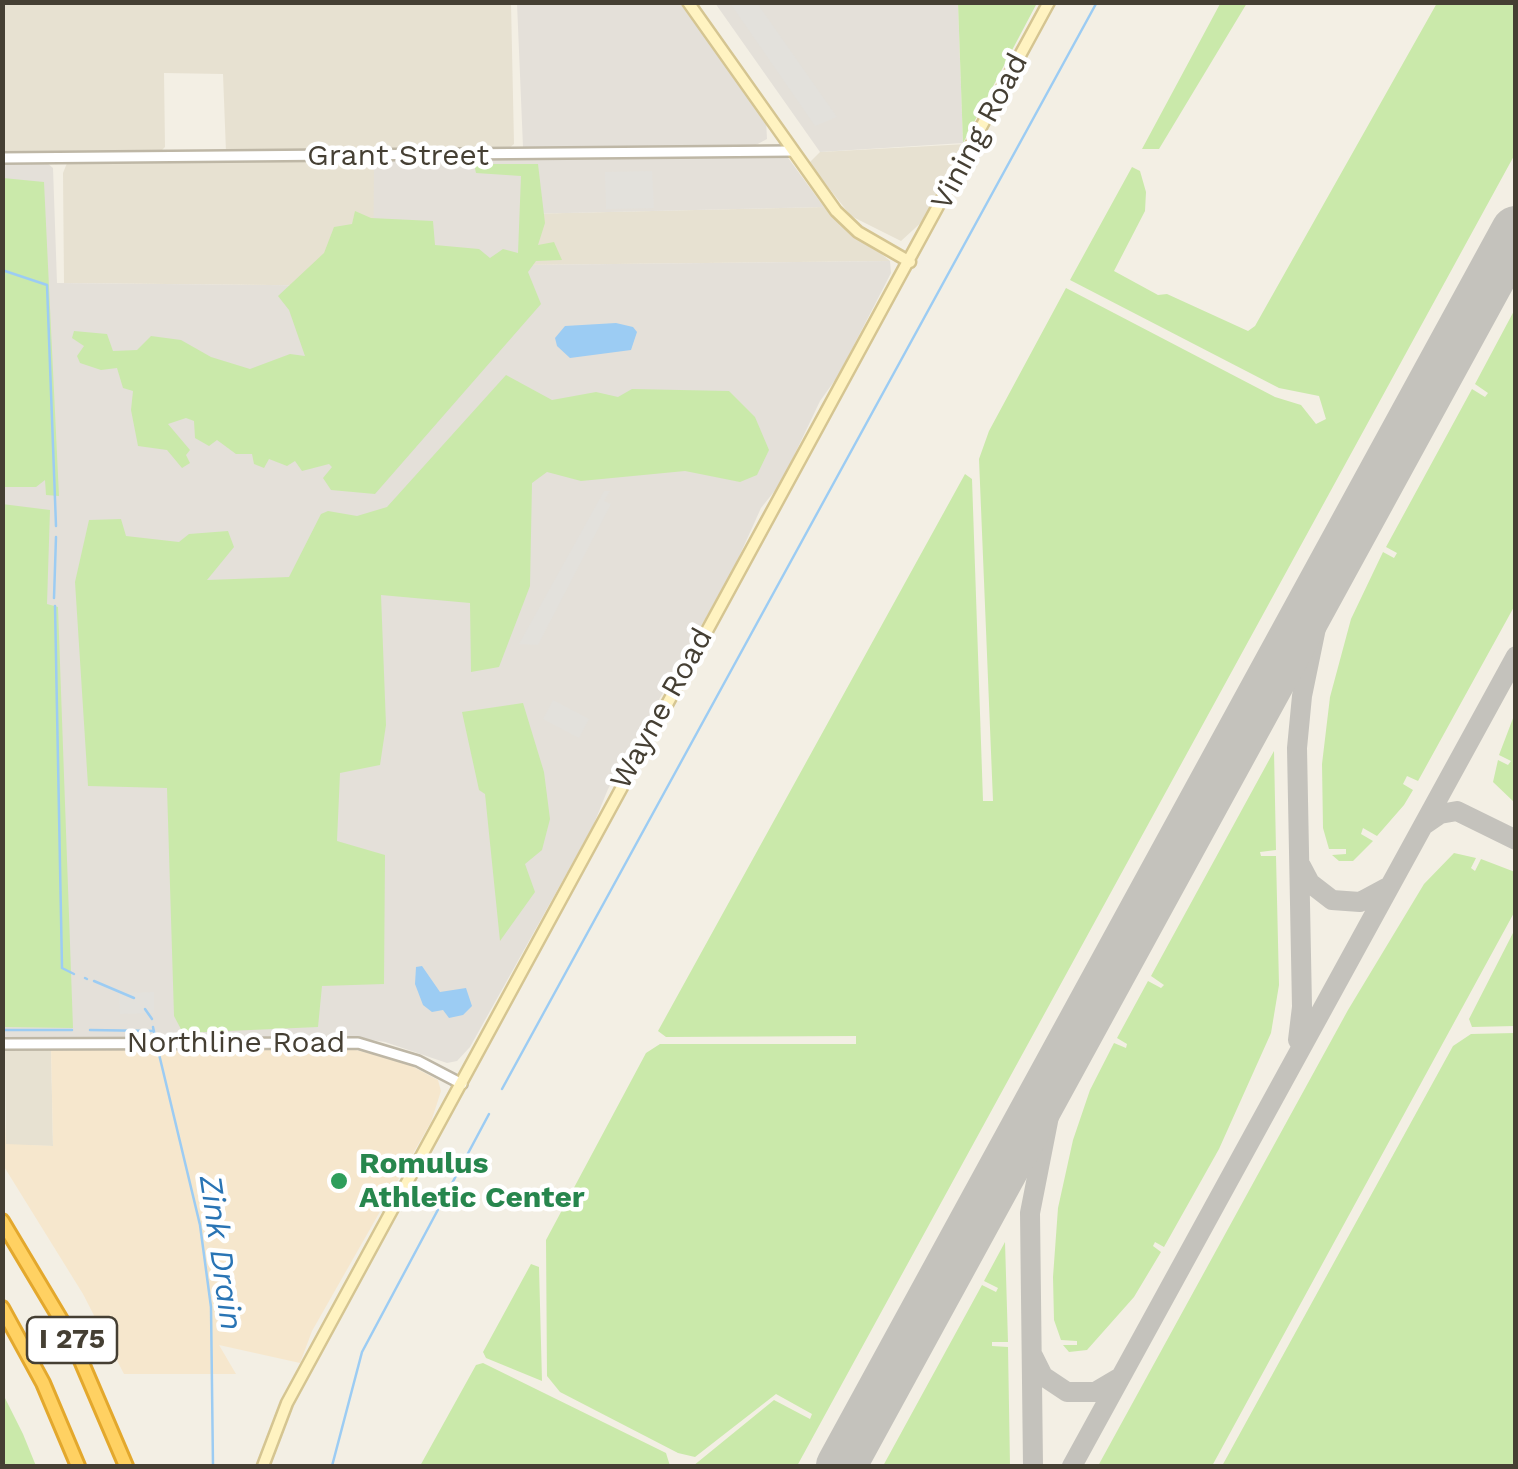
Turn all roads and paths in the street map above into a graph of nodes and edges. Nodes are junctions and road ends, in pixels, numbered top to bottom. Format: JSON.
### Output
{"nodes":[{"id":1,"x":688,"y":2,"type":"edge"},
{"id":2,"x":1049,"y":2,"type":"edge"},
{"id":3,"x":793,"y":151,"type":"junction"},
{"id":4,"x":2,"y":158,"type":"edge"},
{"id":5,"x":910,"y":262,"type":"junction"},
{"id":6,"x":2,"y":1044,"type":"edge"},
{"id":7,"x":462,"y":1084,"type":"junction"},
{"id":8,"x":2,"y":1222,"type":"edge"},
{"id":9,"x":2,"y":1308,"type":"edge"},
{"id":10,"x":78,"y":1466,"type":"edge"},
{"id":11,"x":126,"y":1466,"type":"edge"},
{"id":12,"x":264,"y":1466,"type":"edge"}],
"edges":[{"from":1,"to":3,"type":"main road"},
{"from":2,"to":5,"type":"main road","name":"Vining Road"},
{"from":3,"to":4,"type":"street","name":"Grant Street"},
{"from":3,"to":5,"type":"main road"},
{"from":5,"to":7,"type":"main road","name":"Wayne Road"},
{"from":6,"to":7,"type":"street","name":"Northline Road"},
{"from":7,"to":12,"type":"main road","name":"Wayne Road"},
{"from":8,"to":11,"type":"highway","number":"I 275"},
{"from":9,"to":10,"type":"highway","number":"I 275"}]}
